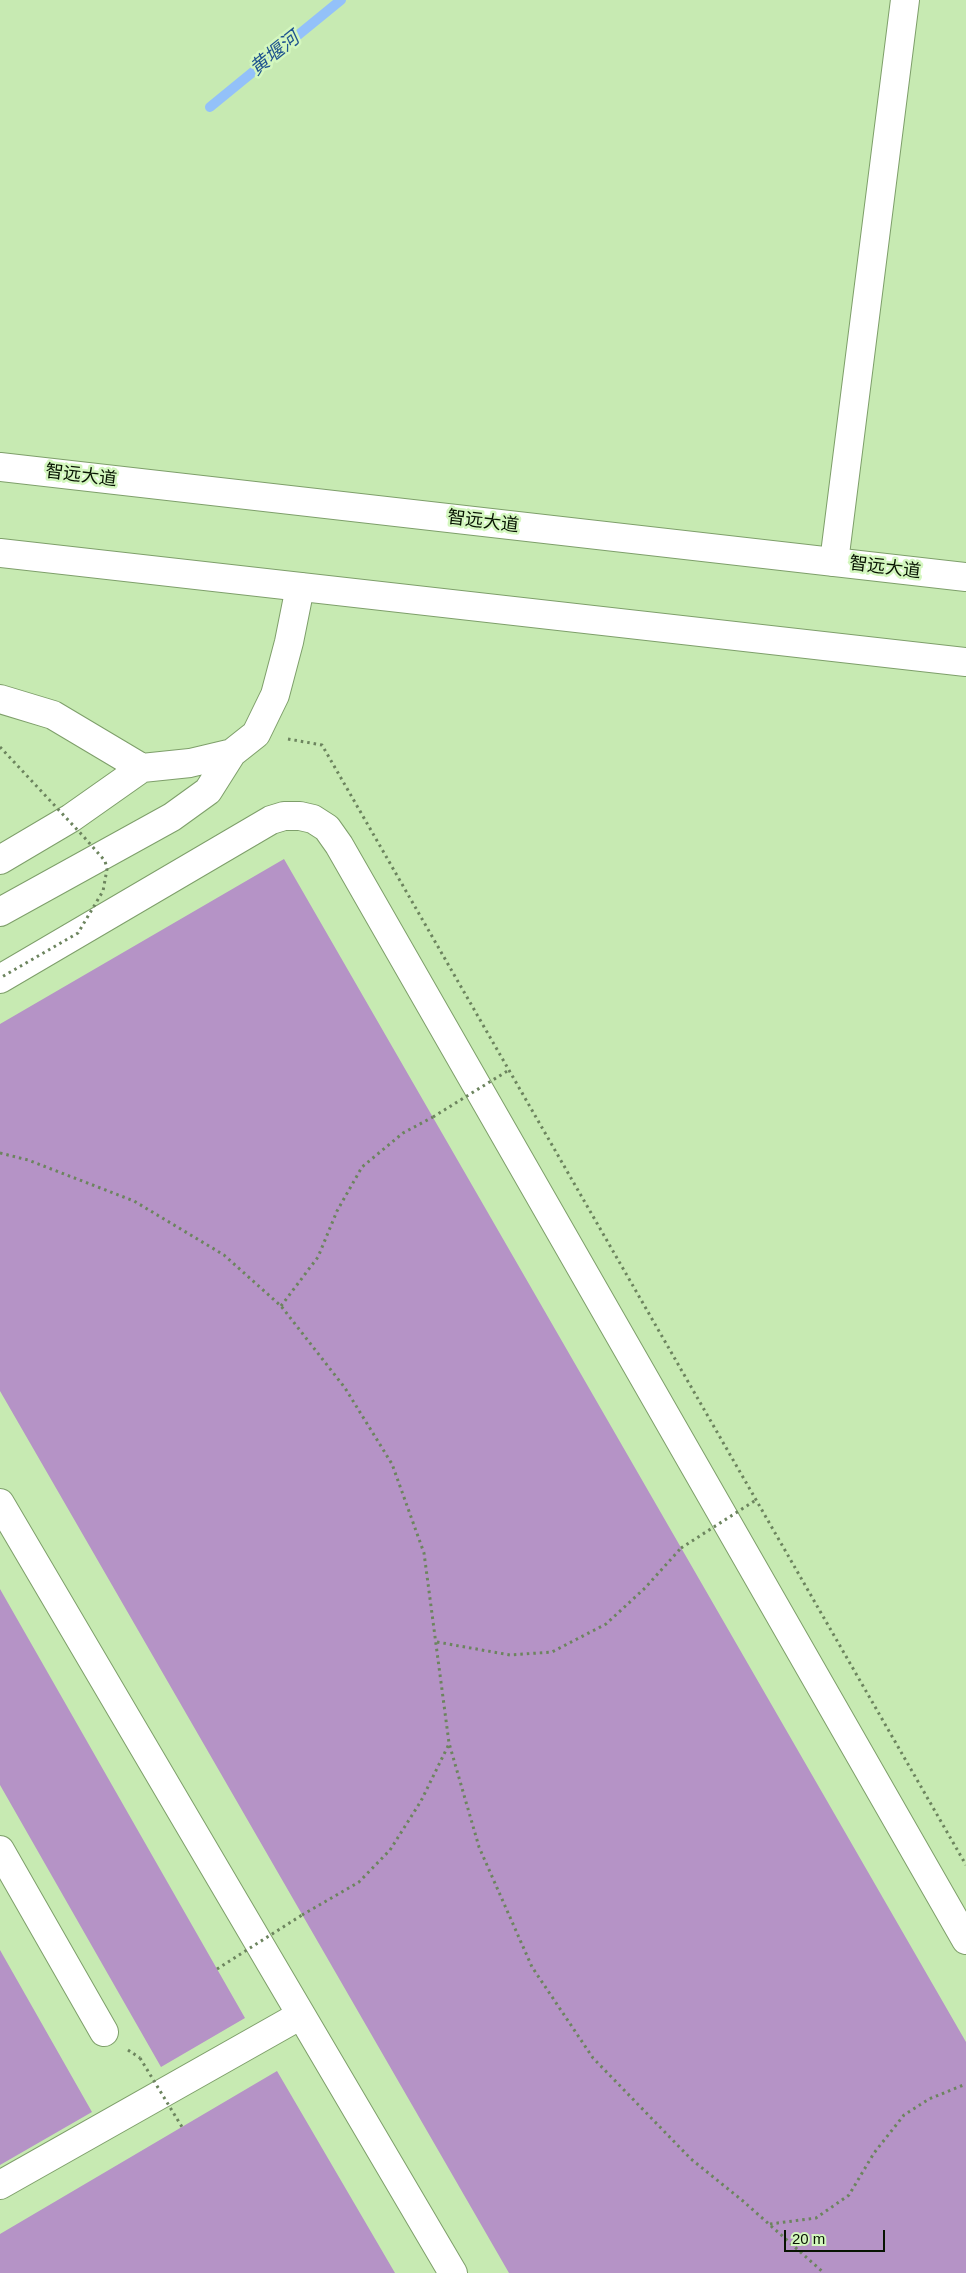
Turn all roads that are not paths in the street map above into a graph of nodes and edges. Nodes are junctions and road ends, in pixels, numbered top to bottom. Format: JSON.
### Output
{"nodes":[{"id":1,"x":905,"y":0,"type":"edge"},
{"id":2,"x":0,"y":466,"type":"edge"},
{"id":3,"x":0,"y":553,"type":"edge"},
{"id":4,"x":834,"y":562,"type":"junction"},
{"id":5,"x":966,"y":577,"type":"edge"},
{"id":6,"x":300,"y":587,"type":"junction"},
{"id":7,"x":966,"y":662,"type":"edge"},
{"id":8,"x":0,"y":700,"type":"edge"},
{"id":9,"x":232,"y":753,"type":"junction"},
{"id":10,"x":142,"y":768,"type":"junction"},
{"id":11,"x":0,"y":860,"type":"edge"},
{"id":12,"x":0,"y":912,"type":"edge"},
{"id":13,"x":0,"y":978,"type":"edge"},
{"id":14,"x":0,"y":1503,"type":"edge"},
{"id":15,"x":0,"y":1850,"type":"edge"},
{"id":16,"x":966,"y":1940,"type":"edge"},
{"id":17,"x":301,"y":2015,"type":"junction"},
{"id":18,"x":104,"y":2032,"type":"dead end"},
{"id":19,"x":0,"y":2185,"type":"edge"},
{"id":20,"x":453,"y":2273,"type":"edge"}],
"edges":[{"from":1,"to":4,"type":"main road"},
{"from":2,"to":4,"type":"main road","name":"智远大道"},
{"from":3,"to":6,"type":"main road"},
{"from":4,"to":5,"type":"main road","name":"智远大道"},
{"from":6,"to":7,"type":"main road"},
{"from":6,"to":9,"type":"main road"},
{"from":8,"to":10,"type":"main road"},
{"from":9,"to":10,"type":"main road"},
{"from":9,"to":12,"type":"main road"},
{"from":10,"to":11,"type":"main road"},
{"from":13,"to":16,"type":"main road"},
{"from":14,"to":17,"type":"main road"},
{"from":15,"to":18,"type":"main road"},
{"from":17,"to":19,"type":"main road"},
{"from":17,"to":20,"type":"main road"}]}
